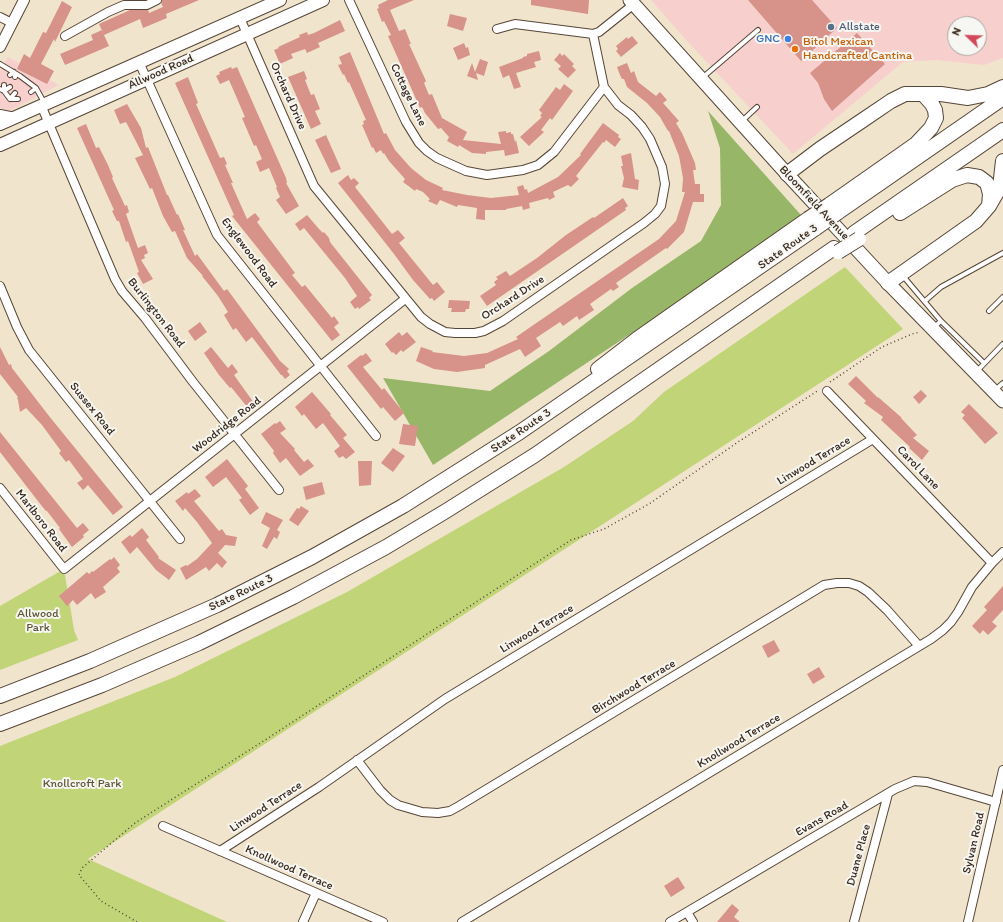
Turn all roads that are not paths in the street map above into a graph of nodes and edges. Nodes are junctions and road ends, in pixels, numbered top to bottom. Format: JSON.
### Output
{"nodes":[{"id":1,"x":24,"y":0,"type":"edge"},
{"id":2,"x":157,"y":0,"type":"edge"},
{"id":3,"x":280,"y":0,"type":"edge"},
{"id":4,"x":323,"y":0,"type":"edge"},
{"id":5,"x":349,"y":0,"type":"edge"},
{"id":6,"x":632,"y":2,"type":"edge"},
{"id":7,"x":0,"y":17,"type":"edge"},
{"id":8,"x":240,"y":18,"type":"junction"},
{"id":9,"x":12,"y":23,"type":"junction"},
{"id":10,"x":497,"y":29,"type":"dead end"},
{"id":11,"x":758,"y":30,"type":"dead end"},
{"id":12,"x":247,"y":34,"type":"junction"},
{"id":13,"x":593,"y":34,"type":"junction"},
{"id":14,"x":66,"y":36,"type":"dead end"},
{"id":15,"x":0,"y":47,"type":"edge"},
{"id":16,"x":139,"y":62,"type":"junction"},
{"id":17,"x":0,"y":64,"type":"edge"},
{"id":18,"x":10,"y":75,"type":"dead end"},
{"id":19,"x":14,"y":75,"type":"junction"},
{"id":20,"x":146,"y":79,"type":"junction"},
{"id":21,"x":701,"y":79,"type":"junction"},
{"id":22,"x":4,"y":85,"type":"dead end"},
{"id":23,"x":10,"y":87,"type":"dead end"},
{"id":24,"x":29,"y":87,"type":"dead end"},
{"id":25,"x":604,"y":87,"type":"junction"},
{"id":26,"x":1003,"y":87,"type":"edge"},
{"id":27,"x":36,"y":88,"type":"junction"},
{"id":28,"x":2,"y":90,"type":"edge"},
{"id":29,"x":31,"y":92,"type":"dead end"},
{"id":30,"x":15,"y":93,"type":"dead end"},
{"id":31,"x":923,"y":94,"type":"junction"},
{"id":32,"x":1003,"y":98,"type":"edge"},
{"id":33,"x":18,"y":99,"type":"dead end"},
{"id":34,"x":10,"y":100,"type":"junction"},
{"id":35,"x":43,"y":105,"type":"junction"},
{"id":36,"x":757,"y":106,"type":"dead end"},
{"id":37,"x":0,"y":115,"type":"edge"},
{"id":38,"x":15,"y":118,"type":"junction"},
{"id":39,"x":740,"y":122,"type":"junction"},
{"id":40,"x":49,"y":123,"type":"junction"},
{"id":41,"x":0,"y":124,"type":"edge"},
{"id":42,"x":1003,"y":130,"type":"edge"},
{"id":43,"x":0,"y":144,"type":"edge"},
{"id":44,"x":1003,"y":161,"type":"edge"},
{"id":45,"x":787,"y":174,"type":"junction"},
{"id":46,"x":989,"y":206,"type":"junction"},
{"id":47,"x":833,"y":209,"type":"junction"},
{"id":48,"x":857,"y":236,"type":"junction"},
{"id":49,"x":1003,"y":253,"type":"edge"},
{"id":50,"x":901,"y":274,"type":"junction"},
{"id":51,"x":888,"y":283,"type":"junction"},
{"id":52,"x":0,"y":286,"type":"edge"},
{"id":53,"x":1003,"y":297,"type":"edge"},
{"id":54,"x":406,"y":299,"type":"junction"},
{"id":55,"x":925,"y":300,"type":"junction"},
{"id":56,"x":989,"y":311,"type":"dead end"},
{"id":57,"x":937,"y":325,"type":"junction"},
{"id":58,"x":1003,"y":344,"type":"edge"},
{"id":59,"x":984,"y":363,"type":"junction"},
{"id":60,"x":321,"y":366,"type":"junction"},
{"id":61,"x":975,"y":373,"type":"junction"},
{"id":62,"x":827,"y":387,"type":"road end"},
{"id":63,"x":998,"y":387,"type":"edge"},
{"id":64,"x":1003,"y":401,"type":"edge"},
{"id":65,"x":235,"y":434,"type":"junction"},
{"id":66,"x":376,"y":436,"type":"dead end"},
{"id":67,"x":873,"y":439,"type":"junction"},
{"id":68,"x":0,"y":488,"type":"edge"},
{"id":69,"x":280,"y":490,"type":"dead end"},
{"id":70,"x":151,"y":501,"type":"junction"},
{"id":71,"x":180,"y":538,"type":"dead end"},
{"id":72,"x":1003,"y":552,"type":"edge"},
{"id":73,"x":992,"y":563,"type":"junction"},
{"id":74,"x":64,"y":569,"type":"joint"},
{"id":75,"x":919,"y":646,"type":"junction"},
{"id":76,"x":0,"y":696,"type":"edge"},
{"id":77,"x":0,"y":724,"type":"edge"},
{"id":78,"x":357,"y":760,"type":"junction"},
{"id":79,"x":1003,"y":770,"type":"edge"},
{"id":80,"x":888,"y":794,"type":"junction"},
{"id":81,"x":996,"y":802,"type":"junction"},
{"id":82,"x":163,"y":826,"type":"dead end"},
{"id":83,"x":220,"y":851,"type":"junction"},
{"id":84,"x":316,"y":893,"type":"junction"},
{"id":85,"x":687,"y":912,"type":"junction"},
{"id":86,"x":303,"y":922,"type":"edge"},
{"id":87,"x":383,"y":922,"type":"edge"},
{"id":88,"x":462,"y":922,"type":"edge"},
{"id":89,"x":670,"y":922,"type":"edge"},
{"id":90,"x":693,"y":922,"type":"edge"},
{"id":91,"x":854,"y":922,"type":"edge"},
{"id":92,"x":968,"y":922,"type":"edge"}],
"edges":[{"from":1,"to":9,"type":"street"},
{"from":2,"to":14,"type":"street"},
{"from":3,"to":8,"type":"main road","name":"Allwood Road"},
{"from":4,"to":12,"type":"main road","name":"Allwood Road"},
{"from":5,"to":25,"type":"street","name":"Cottage Lane"},
{"from":6,"to":13,"type":"street"},
{"from":6,"to":21,"type":"main road","name":"Bloomfield Avenue"},
{"from":7,"to":9,"type":"street"},
{"from":8,"to":12,"type":"street","name":"Orchard Drive"},
{"from":8,"to":16,"type":"main road","name":"Allwood Road"},
{"from":9,"to":15,"type":"street"},
{"from":10,"to":13,"type":"street"},
{"from":11,"to":21,"type":"lane"},
{"from":12,"to":20,"type":"main road","name":"Allwood Road"},
{"from":12,"to":54,"type":"street","name":"Orchard Drive"},
{"from":13,"to":25,"type":"street","name":"Orchard Drive"},
{"from":16,"to":20,"type":"street","name":"Englewood Road"},
{"from":16,"to":35,"type":"main road","name":"Allwood Road"},
{"from":17,"to":19,"type":"lane"},
{"from":18,"to":19,"type":"lane"},
{"from":19,"to":27,"type":"lane"},
{"from":20,"to":40,"type":"main road","name":"Allwood Road"},
{"from":20,"to":60,"type":"street","name":"Englewood Road"},
{"from":21,"to":39,"type":"main road","name":"Bloomfield Avenue"},
{"from":22,"to":28,"type":"lane"},
{"from":23,"to":28,"type":"lane"},
{"from":24,"to":27,"type":"lane"},
{"from":25,"to":54,"type":"street","name":"Orchard Drive"},
{"from":26,"to":31,"type":"highway"},
{"from":27,"to":29,"type":"lane"},
{"from":27,"to":35,"type":"lane"},
{"from":28,"to":34,"type":"lane"},
{"from":30,"to":34,"type":"lane"},
{"from":31,"to":45,"type":"highway"},
{"from":31,"to":47,"type":"highway"},
{"from":32,"to":47,"type":"highway","name":"State Route 3"},
{"from":33,"to":34,"type":"lane"},
{"from":35,"to":38,"type":"main road","name":"Allwood Road"},
{"from":35,"to":40,"type":"street","name":"Burlington Road"},
{"from":36,"to":39,"type":"lane"},
{"from":37,"to":38,"type":"street"},
{"from":38,"to":41,"type":"main road","name":"Allwood Road"},
{"from":39,"to":45,"type":"main road","name":"Bloomfield Avenue"},
{"from":40,"to":43,"type":"main road","name":"Allwood Road"},
{"from":40,"to":65,"type":"street","name":"Burlington Road"},
{"from":42,"to":48,"type":"highway"},
{"from":44,"to":46,"type":"highway"},
{"from":45,"to":51,"type":"main road","name":"Bloomfield Avenue"},
{"from":46,"to":48,"type":"highway"},
{"from":46,"to":50,"type":"highway"},
{"from":47,"to":76,"type":"highway","name":"State Route 3","bridge":true},
{"from":48,"to":77,"type":"highway","bridge":true},
{"from":49,"to":55,"type":"lane"},
{"from":50,"to":51,"type":"highway"},
{"from":50,"to":55,"type":"lane"},
{"from":51,"to":57,"type":"main road","name":"Bloomfield Avenue"},
{"from":52,"to":70,"type":"street","name":"Sussex Road"},
{"from":53,"to":56,"type":"lane"},
{"from":54,"to":60,"type":"street","name":"Woodridge Road"},
{"from":55,"to":57,"type":"lane"},
{"from":57,"to":59,"type":"lane"},
{"from":57,"to":61,"type":"main road","name":"Bloomfield Avenue"},
{"from":58,"to":59,"type":"lane"},
{"from":59,"to":61,"type":"lane"},
{"from":60,"to":65,"type":"street","name":"Woodridge Road"},
{"from":60,"to":66,"type":"street","name":"Englewood Road"},
{"from":61,"to":63,"type":"main road","name":"Bloomfield Avenue"},
{"from":62,"to":67,"type":"street","name":"Carol Lane"},
{"from":63,"to":64,"type":"main road","name":"Bloomfield Avenue"},
{"from":65,"to":69,"type":"street","name":"Burlington Road"},
{"from":65,"to":70,"type":"street","name":"Woodridge Road"},
{"from":67,"to":73,"type":"street","name":"Carol Lane"},
{"from":67,"to":78,"type":"street","name":"Linwood Terrace"},
{"from":68,"to":74,"type":"street","name":"Marlboro Road"},
{"from":70,"to":71,"type":"street","name":"Sussex Road"},
{"from":70,"to":74,"type":"street","name":"Woodridge Road"},
{"from":72,"to":73,"type":"street","name":"Knollwood Terrace"},
{"from":73,"to":75,"type":"street","name":"Knollwood Terrace"},
{"from":75,"to":78,"type":"street","name":"Birchwood Terrace"},
{"from":75,"to":88,"type":"street","name":"Knollwood Terrace"},
{"from":78,"to":83,"type":"street","name":"Linwood Terrace"},
{"from":79,"to":81,"type":"street","name":"Sylvan Road"},
{"from":80,"to":81,"type":"street","name":"Evans Road"},
{"from":80,"to":85,"type":"street","name":"Evans Road"},
{"from":80,"to":91,"type":"street","name":"Duane Place"},
{"from":81,"to":92,"type":"street","name":"Sylvan Road"},
{"from":82,"to":83,"type":"street","name":"Knollwood Terrace"},
{"from":83,"to":84,"type":"street","name":"Knollwood Terrace"},
{"from":84,"to":86,"type":"street"},
{"from":84,"to":87,"type":"street","name":"Knollwood Terrace"},
{"from":85,"to":89,"type":"street","name":"Evans Road"},
{"from":85,"to":90,"type":"street"}]}
